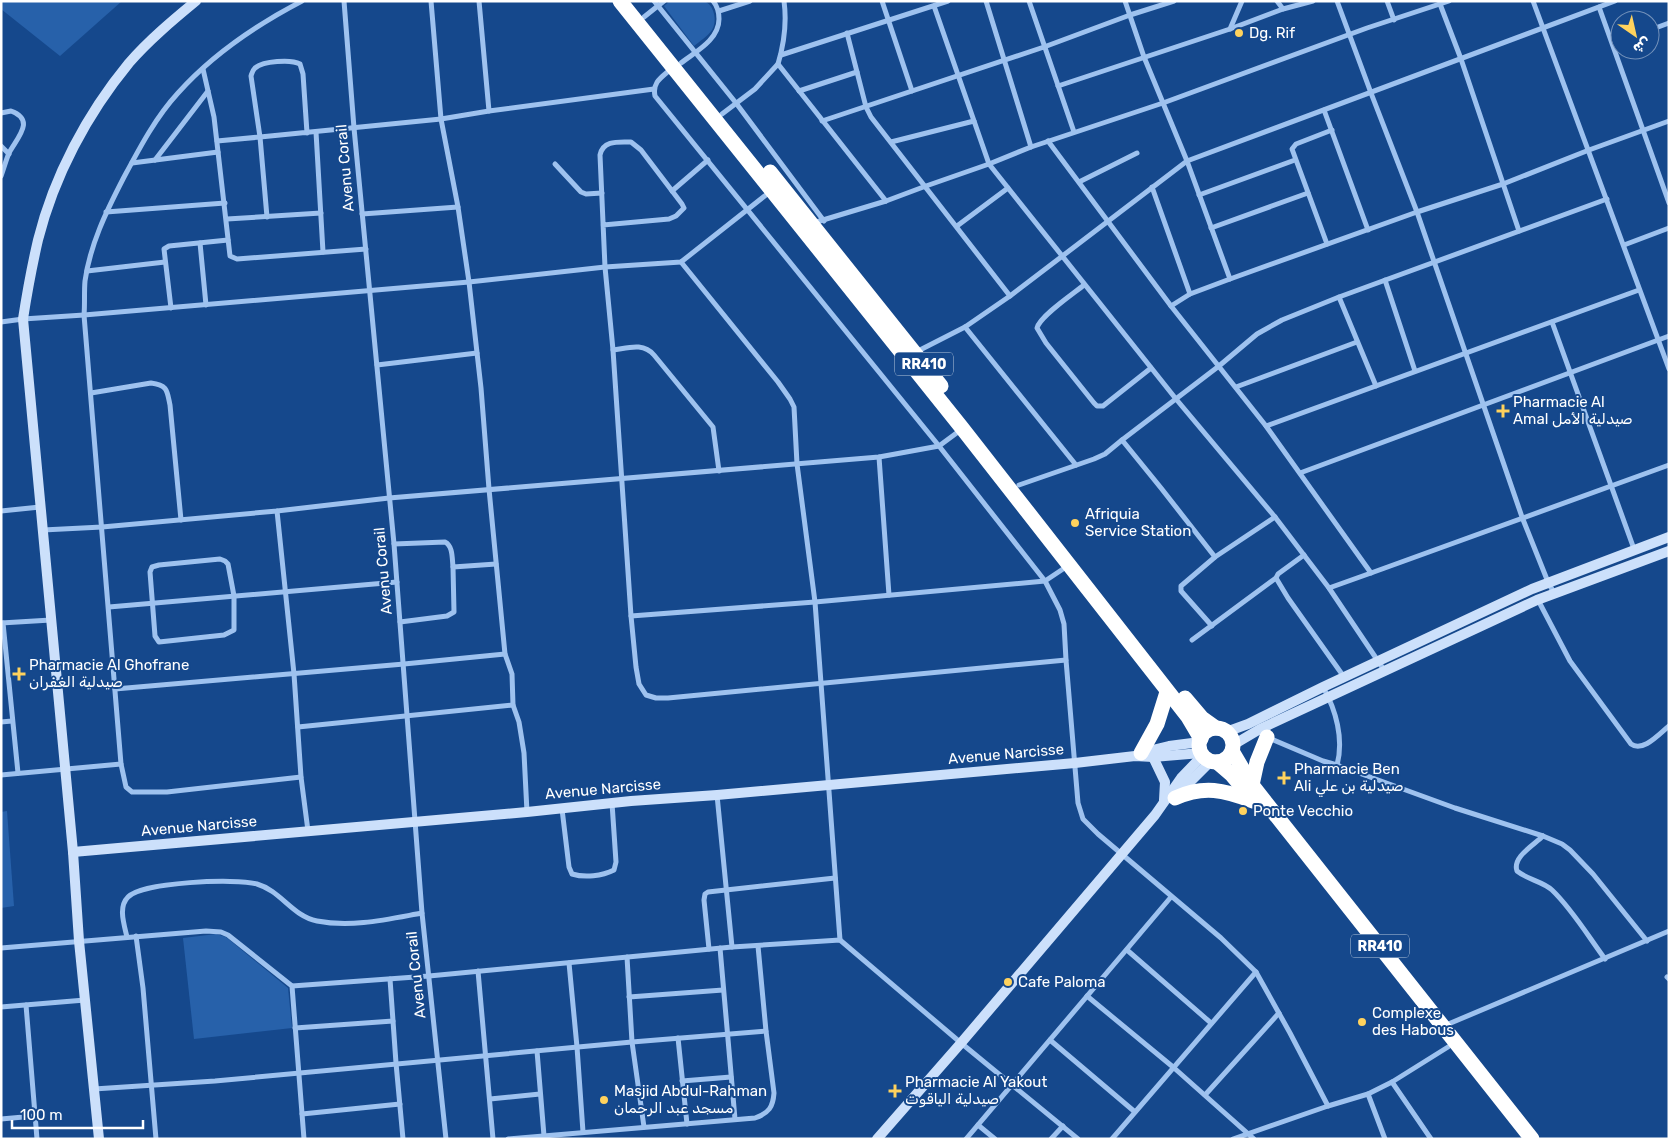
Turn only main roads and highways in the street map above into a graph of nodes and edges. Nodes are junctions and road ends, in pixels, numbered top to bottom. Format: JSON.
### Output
{"nodes":[{"id":1,"x":620,"y":1,"type":"edge"},
{"id":2,"x":631,"y":1,"type":"edge"},
{"id":3,"x":677,"y":65,"type":"junction"},
{"id":4,"x":1168,"y":692,"type":"junction"},
{"id":5,"x":1263,"y":733,"type":"road end"},
{"id":6,"x":1227,"y":739,"type":"junction"},
{"id":7,"x":1205,"y":752,"type":"junction"},
{"id":8,"x":1143,"y":755,"type":"road end"},
{"id":9,"x":1252,"y":785,"type":"junction"},
{"id":10,"x":1169,"y":800,"type":"road end"},
{"id":11,"x":1254,"y":802,"type":"junction"},
{"id":12,"x":1520,"y":1139,"type":"edge"},
{"id":13,"x":1532,"y":1139,"type":"edge"}],
"edges":[{"from":1,"to":3,"type":"highway","number":"RR410"},
{"from":2,"to":3,"type":"highway","number":"RR410"},
{"from":3,"to":4,"type":"highway","number":"RR410"},
{"from":3,"to":6,"type":"highway","number":"RR410"},
{"from":4,"to":7,"type":"highway","number":"RR410"},
{"from":4,"to":8,"type":"highway"},
{"from":5,"to":9,"type":"highway"},
{"from":6,"to":7,"type":"highway"},
{"from":6,"to":7,"type":"highway"},
{"from":6,"to":9,"type":"highway","number":"RR410"},
{"from":7,"to":11,"type":"highway","number":"RR410"},
{"from":9,"to":13,"type":"highway","number":"RR410"},
{"from":10,"to":11,"type":"highway"},
{"from":11,"to":12,"type":"highway","number":"RR410"}]}
